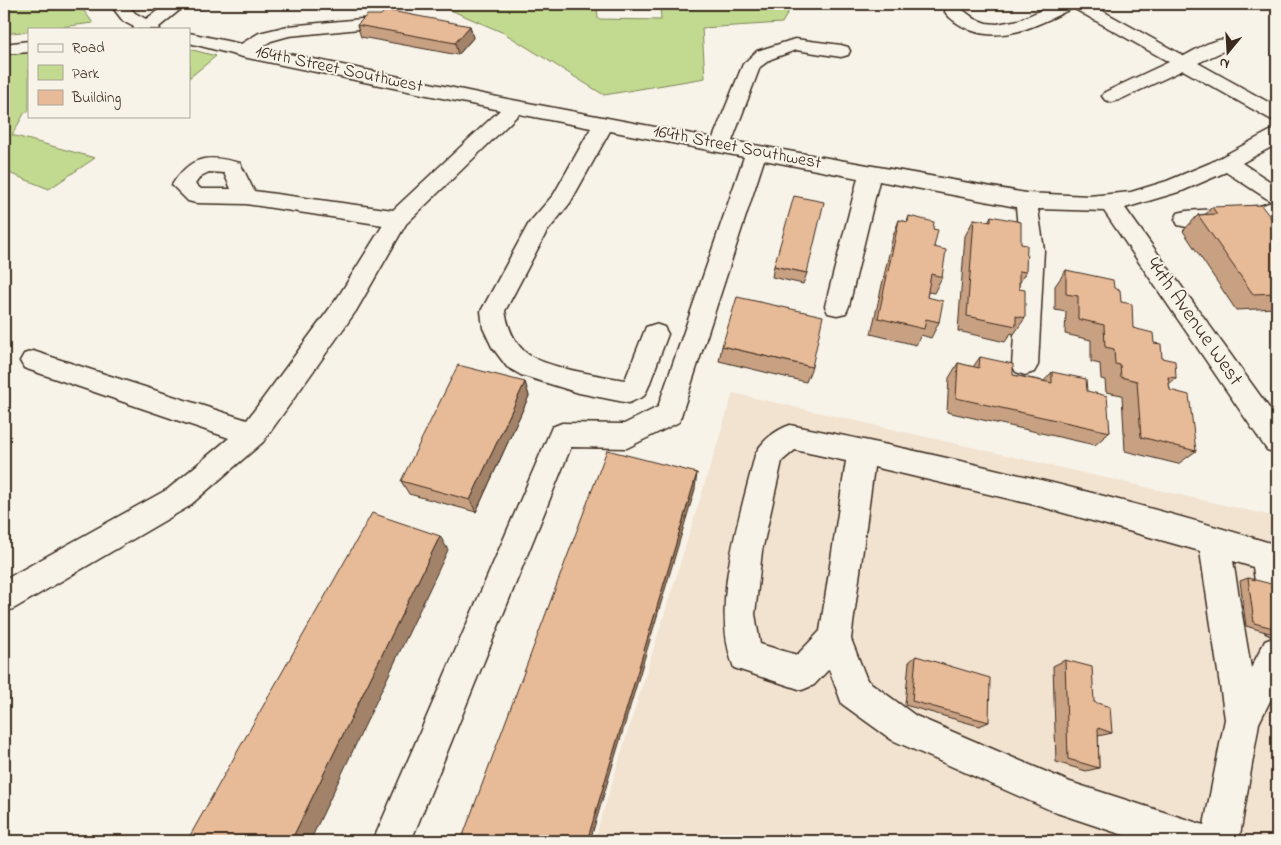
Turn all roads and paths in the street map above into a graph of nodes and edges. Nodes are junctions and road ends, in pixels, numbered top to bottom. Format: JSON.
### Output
{"nodes":[{"id":1,"x":118,"y":4,"type":"edge"},
{"id":2,"x":178,"y":4,"type":"edge"},
{"id":3,"x":955,"y":4,"type":"edge"},
{"id":4,"x":1069,"y":4,"type":"edge"},
{"id":5,"x":1078,"y":4,"type":"edge"},
{"id":6,"x":409,"y":22,"type":"edge"},
{"id":7,"x":146,"y":28,"type":"edge"},
{"id":8,"x":190,"y":38,"type":"edge"},
{"id":9,"x":1224,"y":44,"type":"dead end"},
{"id":10,"x":28,"y":46,"type":"edge"},
{"id":11,"x":4,"y":49,"type":"edge"},
{"id":12,"x":244,"y":51,"type":"junction"},
{"id":13,"x":841,"y":51,"type":"dead end"},
{"id":14,"x":1184,"y":63,"type":"junction"},
{"id":15,"x":1112,"y":96,"type":"dead end"},
{"id":16,"x":515,"y":106,"type":"junction"},
{"id":17,"x":1277,"y":115,"type":"edge"},
{"id":18,"x":604,"y":123,"type":"junction"},
{"id":19,"x":1277,"y":136,"type":"edge"},
{"id":20,"x":720,"y":145,"type":"junction"},
{"id":21,"x":756,"y":152,"type":"junction"},
{"id":22,"x":1227,"y":163,"type":"junction"},
{"id":23,"x":870,"y":173,"type":"junction"},
{"id":24,"x":246,"y":196,"type":"dead end"},
{"id":25,"x":1277,"y":196,"type":"edge"},
{"id":26,"x":1026,"y":201,"type":"junction"},
{"id":27,"x":1110,"y":202,"type":"junction"},
{"id":28,"x":1273,"y":217,"type":"edge"},
{"id":29,"x":398,"y":219,"type":"junction"},
{"id":30,"x":1186,"y":219,"type":"dead end"},
{"id":31,"x":837,"y":306,"type":"dead end"},
{"id":32,"x":655,"y":334,"type":"dead end"},
{"id":33,"x":33,"y":362,"type":"dead end"},
{"id":34,"x":1025,"y":365,"type":"dead end"},
{"id":35,"x":253,"y":434,"type":"junction"},
{"id":36,"x":1277,"y":441,"type":"edge"},
{"id":37,"x":862,"y":451,"type":"junction"},
{"id":38,"x":1214,"y":540,"type":"junction"},
{"id":39,"x":1272,"y":558,"type":"edge"},
{"id":40,"x":4,"y":597,"type":"edge"},
{"id":41,"x":1277,"y":622,"type":"edge"},
{"id":42,"x":835,"y":639,"type":"junction"},
{"id":43,"x":1277,"y":653,"type":"edge"},
{"id":44,"x":1242,"y":718,"type":"junction"},
{"id":45,"x":392,"y":841,"type":"edge"},
{"id":46,"x":1198,"y":841,"type":"edge"},
{"id":47,"x":1220,"y":841,"type":"edge"}],
"edges":[{"from":1,"to":7,"type":"street"},
{"from":2,"to":7,"type":"street"},
{"from":3,"to":4,"type":"street"},
{"from":5,"to":14,"type":"street"},
{"from":6,"to":12,"type":"street"},
{"from":8,"to":12,"type":"street","name":"164th Street Southwest"},
{"from":9,"to":14,"type":"street"},
{"from":10,"to":11,"type":"street"},
{"from":12,"to":16,"type":"street","name":"164th Street Southwest"},
{"from":13,"to":20,"type":"street"},
{"from":14,"to":15,"type":"street"},
{"from":14,"to":17,"type":"street"},
{"from":16,"to":18,"type":"street","name":"164th Street Southwest"},
{"from":16,"to":29,"type":"street"},
{"from":18,"to":20,"type":"street","name":"164th Street Southwest"},
{"from":18,"to":32,"type":"street"},
{"from":19,"to":22,"type":"street","name":"164th Street Southwest"},
{"from":20,"to":21,"type":"street","name":"164th Street Southwest"},
{"from":21,"to":23,"type":"street","name":"164th Street Southwest"},
{"from":21,"to":45,"type":"street"},
{"from":22,"to":25,"type":"street"},
{"from":22,"to":27,"type":"street","name":"164th Street Southwest"},
{"from":23,"to":26,"type":"street","name":"164th Street Southwest"},
{"from":23,"to":31,"type":"street"},
{"from":24,"to":29,"type":"street"},
{"from":26,"to":27,"type":"street","name":"164th Street Southwest"},
{"from":26,"to":34,"type":"street"},
{"from":27,"to":36,"type":"street","name":"44th Avenue West"},
{"from":28,"to":30,"type":"street"},
{"from":29,"to":35,"type":"street"},
{"from":33,"to":35,"type":"street"},
{"from":35,"to":40,"type":"street"},
{"from":37,"to":38,"type":"street"},
{"from":37,"to":42,"type":"street"},
{"from":37,"to":42,"type":"street"},
{"from":38,"to":39,"type":"street"},
{"from":38,"to":44,"type":"street"},
{"from":39,"to":41,"type":"street"},
{"from":42,"to":46,"type":"street"},
{"from":43,"to":44,"type":"street"},
{"from":44,"to":47,"type":"street"}]}
